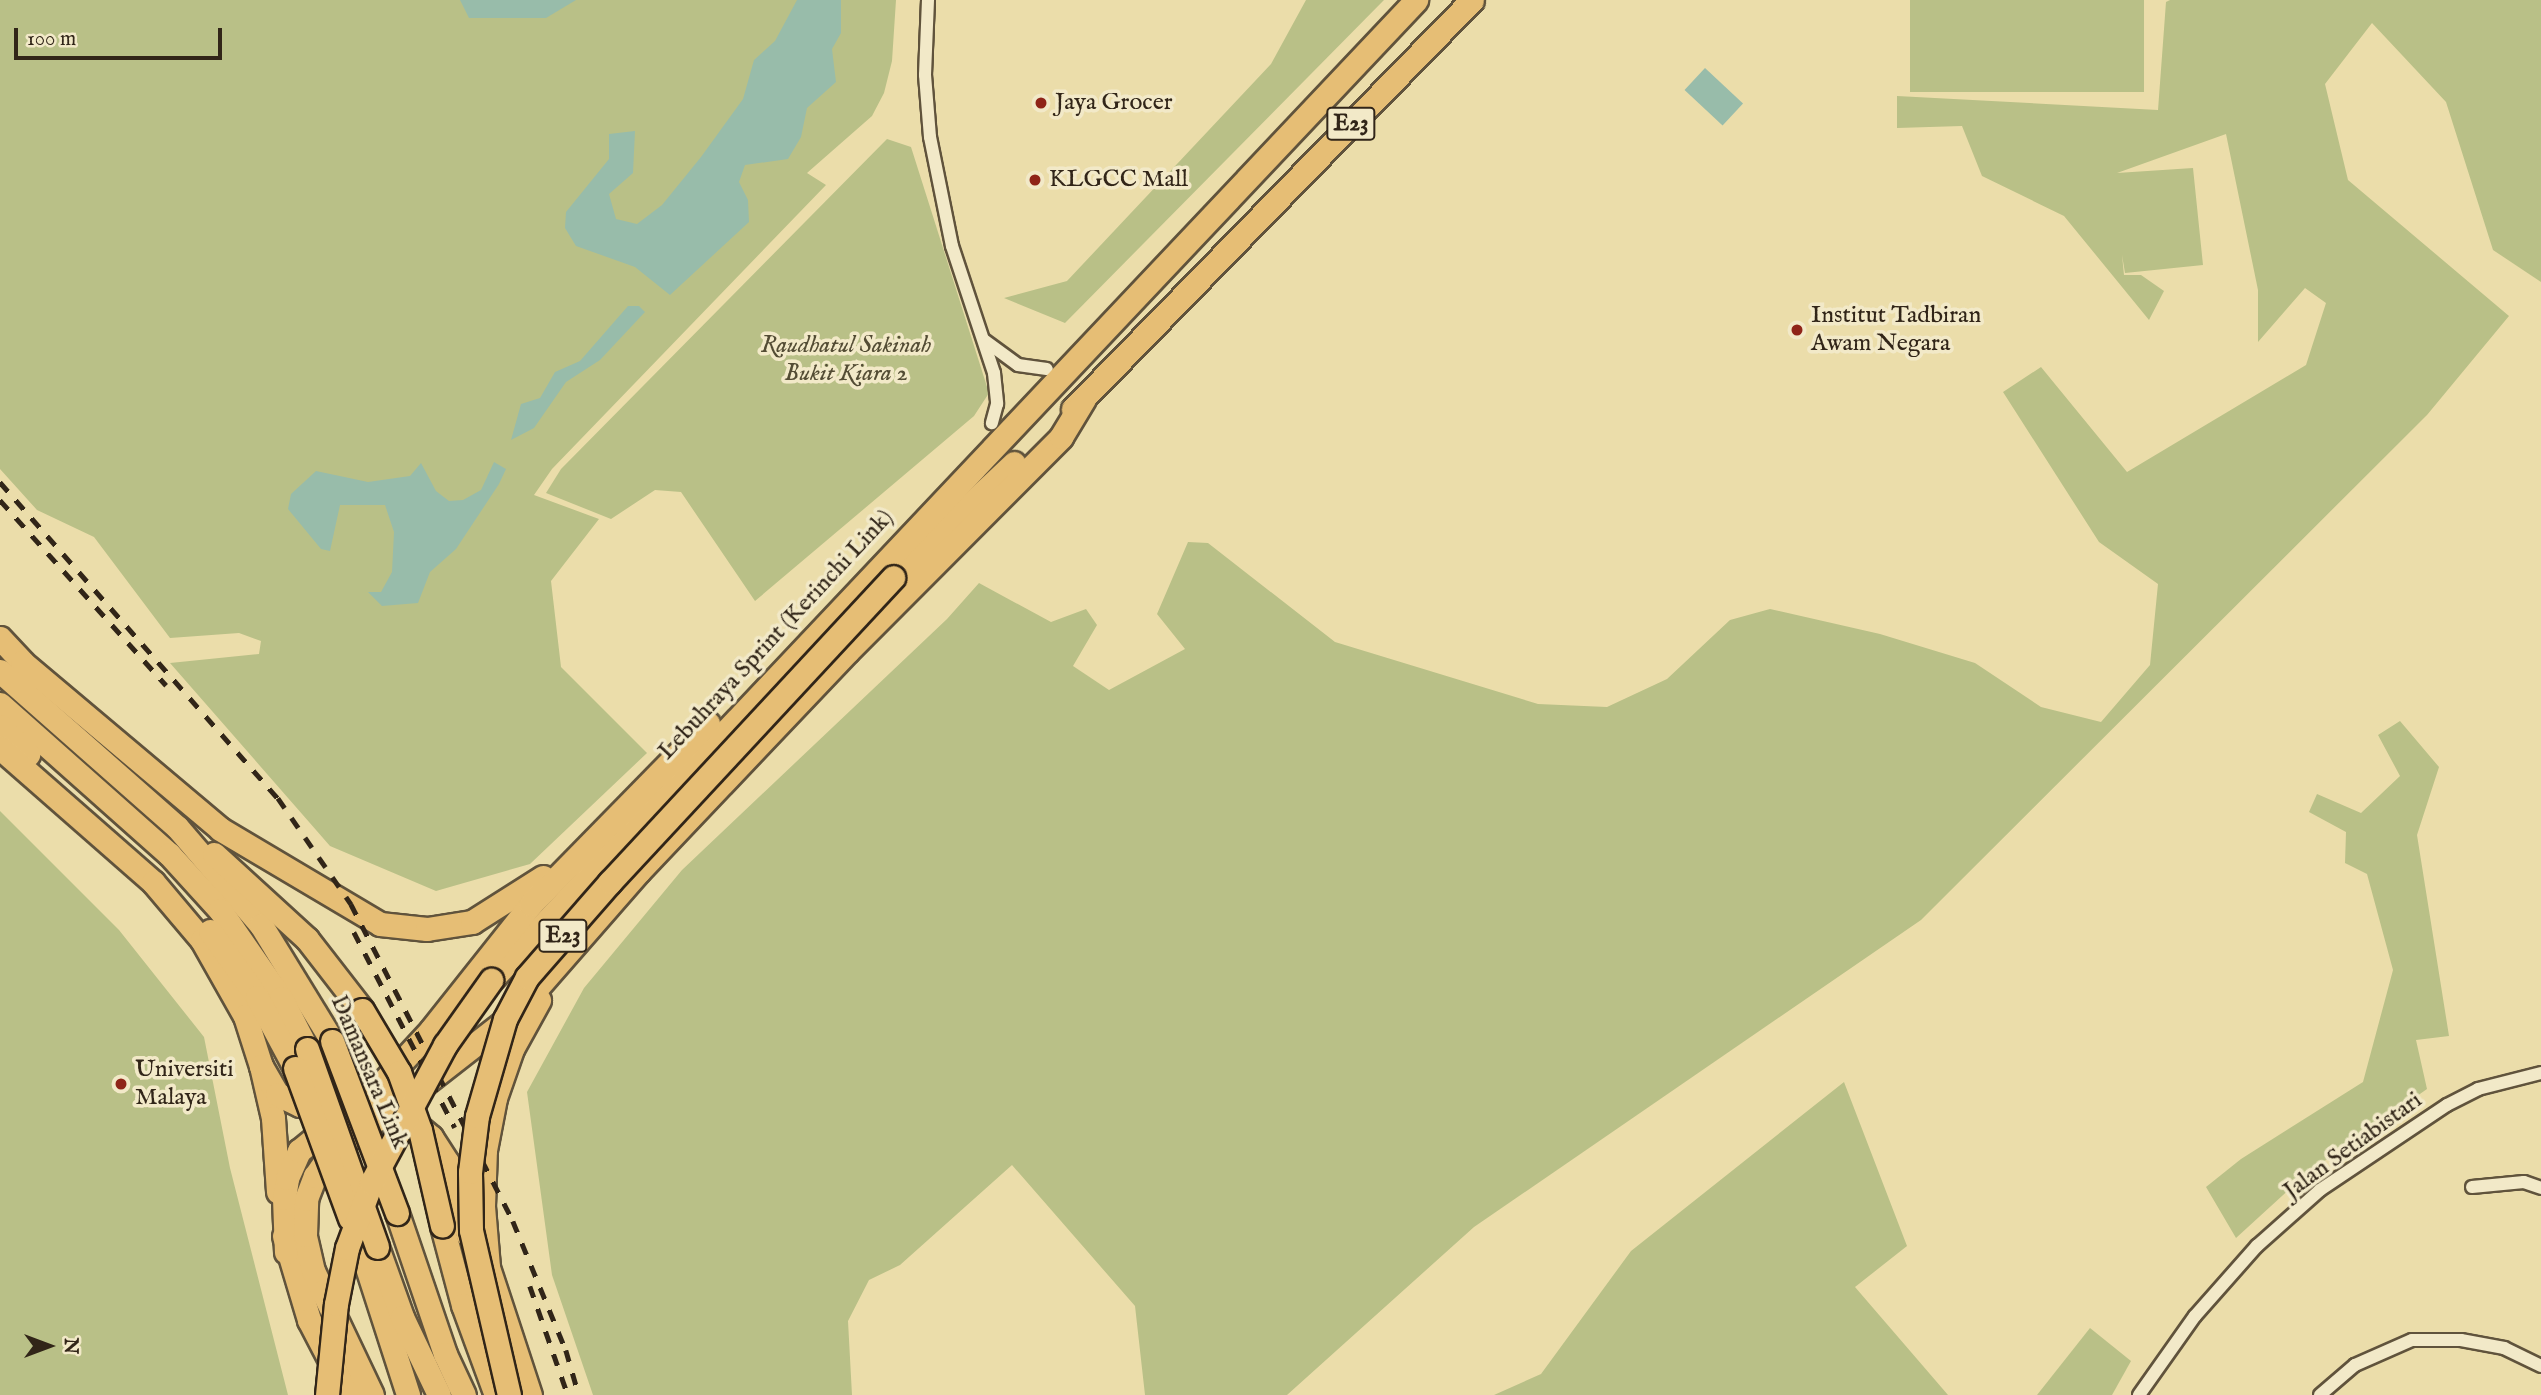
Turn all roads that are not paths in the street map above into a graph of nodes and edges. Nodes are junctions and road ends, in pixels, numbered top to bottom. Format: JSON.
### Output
{"nodes":[{"id":1,"x":928,"y":0,"type":"edge"},
{"id":2,"x":1416,"y":0,"type":"edge"},
{"id":3,"x":1472,"y":0,"type":"edge"},
{"id":4,"x":1099,"y":332,"type":"junction"},
{"id":5,"x":984,"y":340,"type":"junction"},
{"id":6,"x":1047,"y":369,"type":"junction"},
{"id":7,"x":1084,"y":399,"type":"junction"},
{"id":8,"x":992,"y":423,"type":"junction"},
{"id":9,"x":888,"y":569,"type":"junction"},
{"id":10,"x":0,"y":638,"type":"edge"},
{"id":11,"x":0,"y":671,"type":"edge"},
{"id":12,"x":0,"y":704,"type":"edge"},
{"id":13,"x":0,"y":726,"type":"edge"},
{"id":14,"x":0,"y":736,"type":"edge"},
{"id":15,"x":0,"y":748,"type":"edge"},
{"id":16,"x":40,"y":765,"type":"junction"},
{"id":17,"x":177,"y":827,"type":"junction"},
{"id":18,"x":582,"y":851,"type":"junction"},
{"id":19,"x":477,"y":967,"type":"junction"},
{"id":20,"x":557,"y":967,"type":"junction"},
{"id":21,"x":515,"y":1013,"type":"junction"},
{"id":22,"x":261,"y":1066,"type":"junction"},
{"id":23,"x":2541,"y":1073,"type":"edge"},
{"id":24,"x":344,"y":1112,"type":"junction"},
{"id":25,"x":2472,"y":1187,"type":"dead end"},
{"id":26,"x":2541,"y":1188,"type":"edge"},
{"id":27,"x":286,"y":1252,"type":"junction"},
{"id":28,"x":2541,"y":1366,"type":"edge"},
{"id":29,"x":327,"y":1395,"type":"edge"},
{"id":30,"x":348,"y":1395,"type":"edge"},
{"id":31,"x":372,"y":1395,"type":"edge"},
{"id":32,"x":408,"y":1395,"type":"edge"},
{"id":33,"x":439,"y":1395,"type":"edge"},
{"id":34,"x":464,"y":1395,"type":"edge"},
{"id":35,"x":496,"y":1395,"type":"edge"},
{"id":36,"x":511,"y":1395,"type":"edge"},
{"id":37,"x":530,"y":1395,"type":"edge"},
{"id":38,"x":2139,"y":1395,"type":"edge"},
{"id":39,"x":2320,"y":1395,"type":"edge"}],
"edges":[{"from":1,"to":5,"type":"street"},
{"from":2,"to":4,"type":"highway","name":"Lebuhraya Sprint (Kerinchi Link)","number":"E23"},
{"from":3,"to":7,"type":"highway","name":"Lebuhraya Sprint (Kerinchi Link)","number":"E23"},
{"from":4,"to":6,"type":"highway"},
{"from":4,"to":9,"type":"highway","name":"Lebuhraya Sprint (Kerinchi Link)","number":"E23"},
{"from":5,"to":6,"type":"street"},
{"from":5,"to":8,"type":"street"},
{"from":6,"to":8,"type":"highway"},
{"from":7,"to":9,"type":"highway","name":"Lebuhraya Sprint (Kerinchi Link)","number":"E23"},
{"from":7,"to":20,"type":"highway"},
{"from":8,"to":18,"type":"highway"},
{"from":9,"to":29,"type":"highway","name":"Lebuhraya Sprint (Kerinchi Link)","number":"E23","bridge":true},
{"from":9,"to":36,"type":"highway","name":"Lebuhraya Sprint (Kerinchi Link)","number":"E23","bridge":true},
{"from":10,"to":18,"type":"highway"},
{"from":11,"to":17,"type":"highway","name":"Damansara Link"},
{"from":12,"to":33,"type":"highway","name":"Damansara Link","bridge":true},
{"from":13,"to":16,"type":"highway"},
{"from":14,"to":16,"type":"highway"},
{"from":15,"to":22,"type":"highway"},
{"from":16,"to":32,"type":"highway","bridge":true},
{"from":17,"to":34,"type":"highway","name":"Damansara Link","bridge":true},
{"from":17,"to":35,"type":"highway","bridge":true},
{"from":18,"to":19,"type":"highway"},
{"from":19,"to":21,"type":"highway"},
{"from":19,"to":24,"type":"highway"},
{"from":20,"to":21,"type":"highway"},
{"from":20,"to":37,"type":"highway"},
{"from":21,"to":24,"type":"highway"},
{"from":22,"to":24,"type":"highway"},
{"from":22,"to":27,"type":"highway"},
{"from":23,"to":38,"type":"street","name":"Jalan Setiabistari"},
{"from":24,"to":27,"type":"highway"},
{"from":25,"to":26,"type":"street"},
{"from":27,"to":30,"type":"highway"},
{"from":28,"to":39,"type":"street"},
{"from":31,"to":36,"type":"highway"}]}
